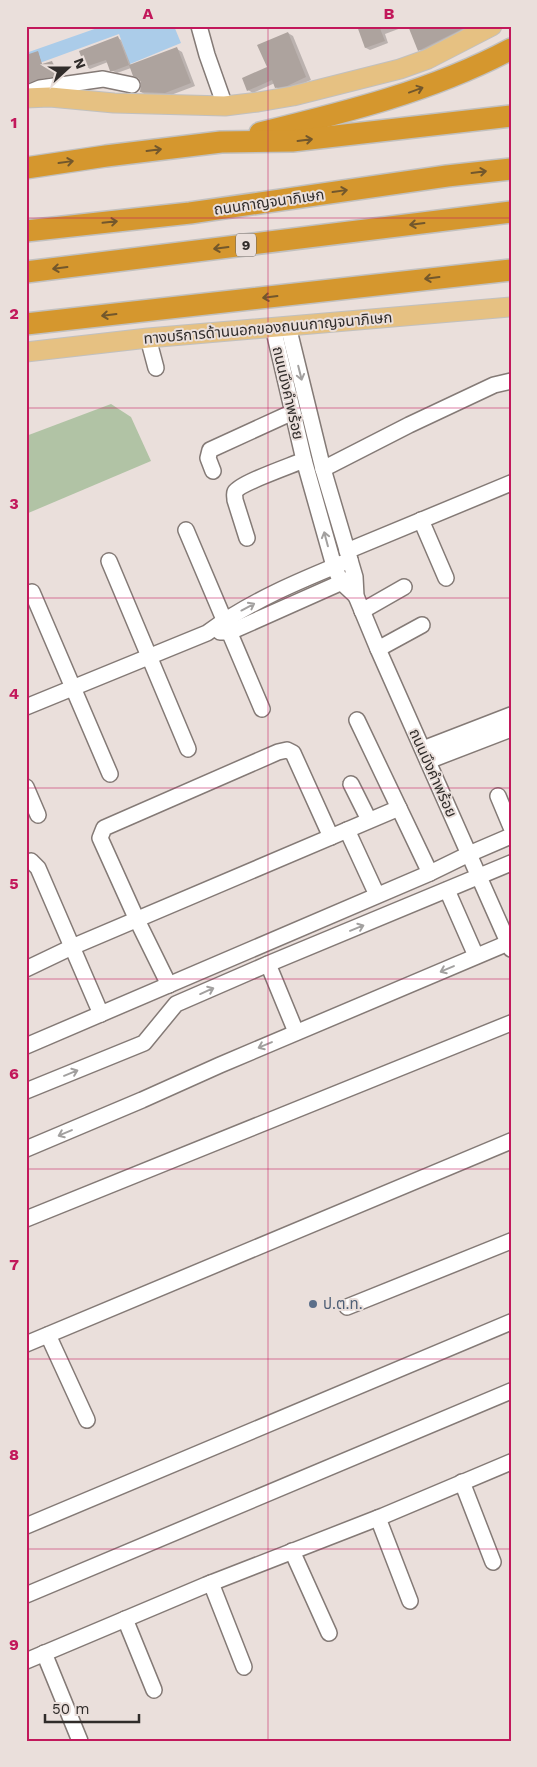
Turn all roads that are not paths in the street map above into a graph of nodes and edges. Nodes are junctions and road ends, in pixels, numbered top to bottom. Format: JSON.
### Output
{"nodes":[{"id":1,"x":199,"y":26,"type":"edge"},
{"id":2,"x":492,"y":26,"type":"edge"},
{"id":3,"x":511,"y":49,"type":"edge"},
{"id":4,"x":132,"y":85,"type":"dead end"},
{"id":5,"x":26,"y":98,"type":"edge"},
{"id":6,"x":225,"y":106,"type":"junction"},
{"id":7,"x":511,"y":116,"type":"edge"},
{"id":8,"x":221,"y":142,"type":"junction"},
{"id":9,"x":26,"y":168,"type":"edge"},
{"id":10,"x":511,"y":169,"type":"edge"},
{"id":11,"x":511,"y":212,"type":"edge"},
{"id":12,"x":26,"y":231,"type":"edge"},
{"id":13,"x":511,"y":270,"type":"edge"},
{"id":14,"x":26,"y":272,"type":"edge"},
{"id":15,"x":511,"y":307,"type":"edge"},
{"id":16,"x":26,"y":324,"type":"edge"},
{"id":17,"x":281,"y":326,"type":"junction"},
{"id":18,"x":148,"y":338,"type":"junction"},
{"id":19,"x":26,"y":352,"type":"edge"},
{"id":20,"x":156,"y":368,"type":"dead end"},
{"id":21,"x":511,"y":381,"type":"edge"},
{"id":22,"x":293,"y":412,"type":"junction"},
{"id":23,"x":304,"y":460,"type":"junction"},
{"id":24,"x":323,"y":469,"type":"junction"},
{"id":25,"x":212,"y":471,"type":"dead end"},
{"id":26,"x":511,"y":483,"type":"edge"},
{"id":27,"x":421,"y":520,"type":"junction"},
{"id":28,"x":186,"y":530,"type":"dead end"},
{"id":29,"x":246,"y":538,"type":"dead end"},
{"id":30,"x":348,"y":555,"type":"junction"},
{"id":31,"x":109,"y":561,"type":"dead end"},
{"id":32,"x":334,"y":566,"type":"junction"},
{"id":33,"x":446,"y":578,"type":"dead end"},
{"id":34,"x":348,"y":580,"type":"junction"},
{"id":35,"x":404,"y":587,"type":"dead end"},
{"id":36,"x":285,"y":588,"type":"junction"},
{"id":37,"x":32,"y":592,"type":"dead end"},
{"id":38,"x":292,"y":603,"type":"junction"},
{"id":39,"x":362,"y":611,"type":"junction"},
{"id":40,"x":422,"y":625,"type":"dead end"},
{"id":41,"x":228,"y":626,"type":"junction"},
{"id":42,"x":378,"y":649,"type":"junction"},
{"id":43,"x":149,"y":656,"type":"junction"},
{"id":44,"x":73,"y":688,"type":"junction"},
{"id":45,"x":26,"y":707,"type":"edge"},
{"id":46,"x":262,"y":709,"type":"dead end"},
{"id":47,"x":511,"y":715,"type":"edge"},
{"id":48,"x":357,"y":720,"type":"dead end"},
{"id":49,"x":511,"y":730,"type":"edge"},
{"id":50,"x":188,"y":749,"type":"dead end"},
{"id":51,"x":425,"y":755,"type":"junction"},
{"id":52,"x":110,"y":774,"type":"dead end"},
{"id":53,"x":351,"y":784,"type":"dead end"},
{"id":54,"x":26,"y":787,"type":"edge"},
{"id":55,"x":498,"y":796,"type":"dead end"},
{"id":56,"x":398,"y":808,"type":"junction"},
{"id":57,"x":38,"y":815,"type":"dead end"},
{"id":58,"x":369,"y":820,"type":"junction"},
{"id":59,"x":511,"y":828,"type":"edge"},
{"id":60,"x":347,"y":830,"type":"junction"},
{"id":61,"x":511,"y":836,"type":"edge"},
{"id":62,"x":330,"y":837,"type":"junction"},
{"id":63,"x":469,"y":854,"type":"junction"},
{"id":64,"x":26,"y":862,"type":"edge"},
{"id":65,"x":511,"y":864,"type":"edge"},
{"id":66,"x":430,"y":873,"type":"junction"},
{"id":67,"x":480,"y":877,"type":"junction"},
{"id":68,"x":447,"y":890,"type":"junction"},
{"id":69,"x":377,"y":895,"type":"junction"},
{"id":70,"x":137,"y":920,"type":"junction"},
{"id":71,"x":72,"y":946,"type":"junction"},
{"id":72,"x":509,"y":946,"type":"edge"},
{"id":73,"x":476,"y":956,"type":"junction"},
{"id":74,"x":268,"y":964,"type":"junction"},
{"id":75,"x":26,"y":969,"type":"edge"},
{"id":76,"x":169,"y":985,"type":"junction"},
{"id":77,"x":101,"y":1014,"type":"junction"},
{"id":78,"x":511,"y":1023,"type":"edge"},
{"id":79,"x":296,"y":1032,"type":"junction"},
{"id":80,"x":26,"y":1046,"type":"edge"},
{"id":81,"x":26,"y":1091,"type":"edge"},
{"id":82,"x":511,"y":1141,"type":"edge"},
{"id":83,"x":26,"y":1149,"type":"edge"},
{"id":84,"x":26,"y":1219,"type":"edge"},
{"id":85,"x":511,"y":1241,"type":"edge"},
{"id":86,"x":347,"y":1307,"type":"dead end"},
{"id":87,"x":511,"y":1322,"type":"edge"},
{"id":88,"x":48,"y":1335,"type":"junction"},
{"id":89,"x":26,"y":1344,"type":"edge"},
{"id":90,"x":511,"y":1391,"type":"edge"},
{"id":91,"x":87,"y":1420,"type":"dead end"},
{"id":92,"x":511,"y":1462,"type":"edge"},
{"id":93,"x":462,"y":1482,"type":"junction"},
{"id":94,"x":378,"y":1518,"type":"junction"},
{"id":95,"x":26,"y":1526,"type":"edge"},
{"id":96,"x":292,"y":1551,"type":"junction"},
{"id":97,"x":493,"y":1562,"type":"dead end"},
{"id":98,"x":210,"y":1584,"type":"junction"},
{"id":99,"x":26,"y":1595,"type":"edge"},
{"id":100,"x":410,"y":1601,"type":"dead end"},
{"id":101,"x":125,"y":1619,"type":"junction"},
{"id":102,"x":328,"y":1633,"type":"dead end"},
{"id":103,"x":44,"y":1653,"type":"junction"},
{"id":104,"x":26,"y":1661,"type":"edge"},
{"id":105,"x":244,"y":1667,"type":"dead end"},
{"id":106,"x":154,"y":1690,"type":"dead end"},
{"id":107,"x":80,"y":1741,"type":"edge"}],
"edges":[{"from":1,"to":6,"type":"street"},
{"from":2,"to":6,"type":"main road"},
{"from":8,"to":3,"type":"highway","one_way":true},
{"from":4,"to":5,"type":"street"},
{"from":5,"to":6,"type":"main road"},
{"from":8,"to":7,"type":"highway","one_way":true},
{"from":9,"to":8,"type":"highway","one_way":true},
{"from":12,"to":10,"type":"highway","name":"ถนนกาญจนาภิเษก","one_way":true},
{"from":11,"to":14,"type":"highway","number":"9","one_way":true},
{"from":13,"to":16,"type":"highway","one_way":true},
{"from":15,"to":17,"type":"main road","name":"ทางบริการด้านนอกของถนนกาญจนาภิเษก"},
{"from":17,"to":18,"type":"main road","name":"ทางบริการด้านนอกของถนนกาญจนาภิเษก"},
{"from":17,"to":22,"type":"street","name":"ถนนบึงคำพร้อย"},
{"from":17,"to":24,"type":"street","name":"ถนนบึงคำพร้อย","one_way":true},
{"from":18,"to":19,"type":"main road","name":"ทางบริการด้านนอกของถนนกาญจนาภิเษก"},
{"from":18,"to":20,"type":"street"},
{"from":21,"to":24,"type":"street"},
{"from":22,"to":23,"type":"street","name":"ถนนบึงคำพร้อย"},
{"from":22,"to":25,"type":"street"},
{"from":23,"to":29,"type":"street"},
{"from":32,"to":23,"type":"street","name":"ถนนบึงคำพร้อย","one_way":true},
{"from":24,"to":30,"type":"street","name":"ถนนบึงคำพร้อย"},
{"from":26,"to":27,"type":"street"},
{"from":27,"to":30,"type":"street"},
{"from":27,"to":33,"type":"street"},
{"from":28,"to":41,"type":"street"},
{"from":30,"to":32,"type":"street"},
{"from":30,"to":34,"type":"street","name":"ถนนบึงคำพร้อย"},
{"from":31,"to":43,"type":"street"},
{"from":32,"to":34,"type":"street","name":"ถนนบึงคำพร้อย"},
{"from":32,"to":36,"type":"street"},
{"from":34,"to":38,"type":"street"},
{"from":34,"to":39,"type":"street","name":"ถนนบึงคำพร้อย"},
{"from":35,"to":39,"type":"street"},
{"from":36,"to":38,"type":"street"},
{"from":41,"to":36,"type":"street","one_way":true},
{"from":37,"to":44,"type":"street"},
{"from":38,"to":41,"type":"street"},
{"from":39,"to":42,"type":"street","name":"ถนนบึงคำพร้อย"},
{"from":40,"to":42,"type":"street"},
{"from":41,"to":43,"type":"street"},
{"from":41,"to":46,"type":"street"},
{"from":42,"to":51,"type":"street","name":"ถนนบึงคำพร้อย"},
{"from":43,"to":44,"type":"street"},
{"from":43,"to":50,"type":"street"},
{"from":44,"to":45,"type":"street"},
{"from":44,"to":52,"type":"street"},
{"from":47,"to":51,"type":"street"},
{"from":48,"to":56,"type":"street"},
{"from":49,"to":51,"type":"street"},
{"from":51,"to":63,"type":"street","name":"ถนนบึงคำพร้อย"},
{"from":53,"to":58,"type":"street"},
{"from":54,"to":57,"type":"street"},
{"from":55,"to":59,"type":"street"},
{"from":56,"to":58,"type":"street"},
{"from":56,"to":66,"type":"street"},
{"from":58,"to":60,"type":"street"},
{"from":60,"to":62,"type":"street"},
{"from":60,"to":69,"type":"street"},
{"from":61,"to":63,"type":"street"},
{"from":62,"to":70,"type":"street"},
{"from":62,"to":70,"type":"street"},
{"from":63,"to":66,"type":"street"},
{"from":63,"to":67,"type":"street","name":"ถนนบึงคำพร้อย"},
{"from":64,"to":71,"type":"street"},
{"from":65,"to":67,"type":"street"},
{"from":66,"to":69,"type":"street"},
{"from":67,"to":68,"type":"street"},
{"from":67,"to":72,"type":"street","name":"ถนนบึงคำพร้อย"},
{"from":68,"to":73,"type":"street"},
{"from":74,"to":68,"type":"street","one_way":true},
{"from":69,"to":76,"type":"street"},
{"from":70,"to":71,"type":"street"},
{"from":70,"to":76,"type":"street"},
{"from":71,"to":75,"type":"street"},
{"from":71,"to":77,"type":"street"},
{"from":72,"to":73,"type":"street"},
{"from":73,"to":79,"type":"street","one_way":true},
{"from":74,"to":79,"type":"street"},
{"from":81,"to":74,"type":"street","one_way":true},
{"from":76,"to":77,"type":"street"},
{"from":77,"to":80,"type":"street"},
{"from":78,"to":84,"type":"street"},
{"from":79,"to":83,"type":"street","one_way":true},
{"from":82,"to":88,"type":"street"},
{"from":85,"to":86,"type":"street"},
{"from":87,"to":95,"type":"street"},
{"from":88,"to":89,"type":"street"},
{"from":88,"to":91,"type":"street"},
{"from":90,"to":99,"type":"street"},
{"from":92,"to":93,"type":"street"},
{"from":93,"to":94,"type":"street"},
{"from":93,"to":97,"type":"street"},
{"from":94,"to":96,"type":"street"},
{"from":94,"to":100,"type":"street"},
{"from":96,"to":98,"type":"street"},
{"from":96,"to":102,"type":"street"},
{"from":98,"to":101,"type":"street"},
{"from":98,"to":105,"type":"street"},
{"from":101,"to":103,"type":"street"},
{"from":101,"to":106,"type":"street"},
{"from":103,"to":104,"type":"street"},
{"from":103,"to":107,"type":"street"}]}
